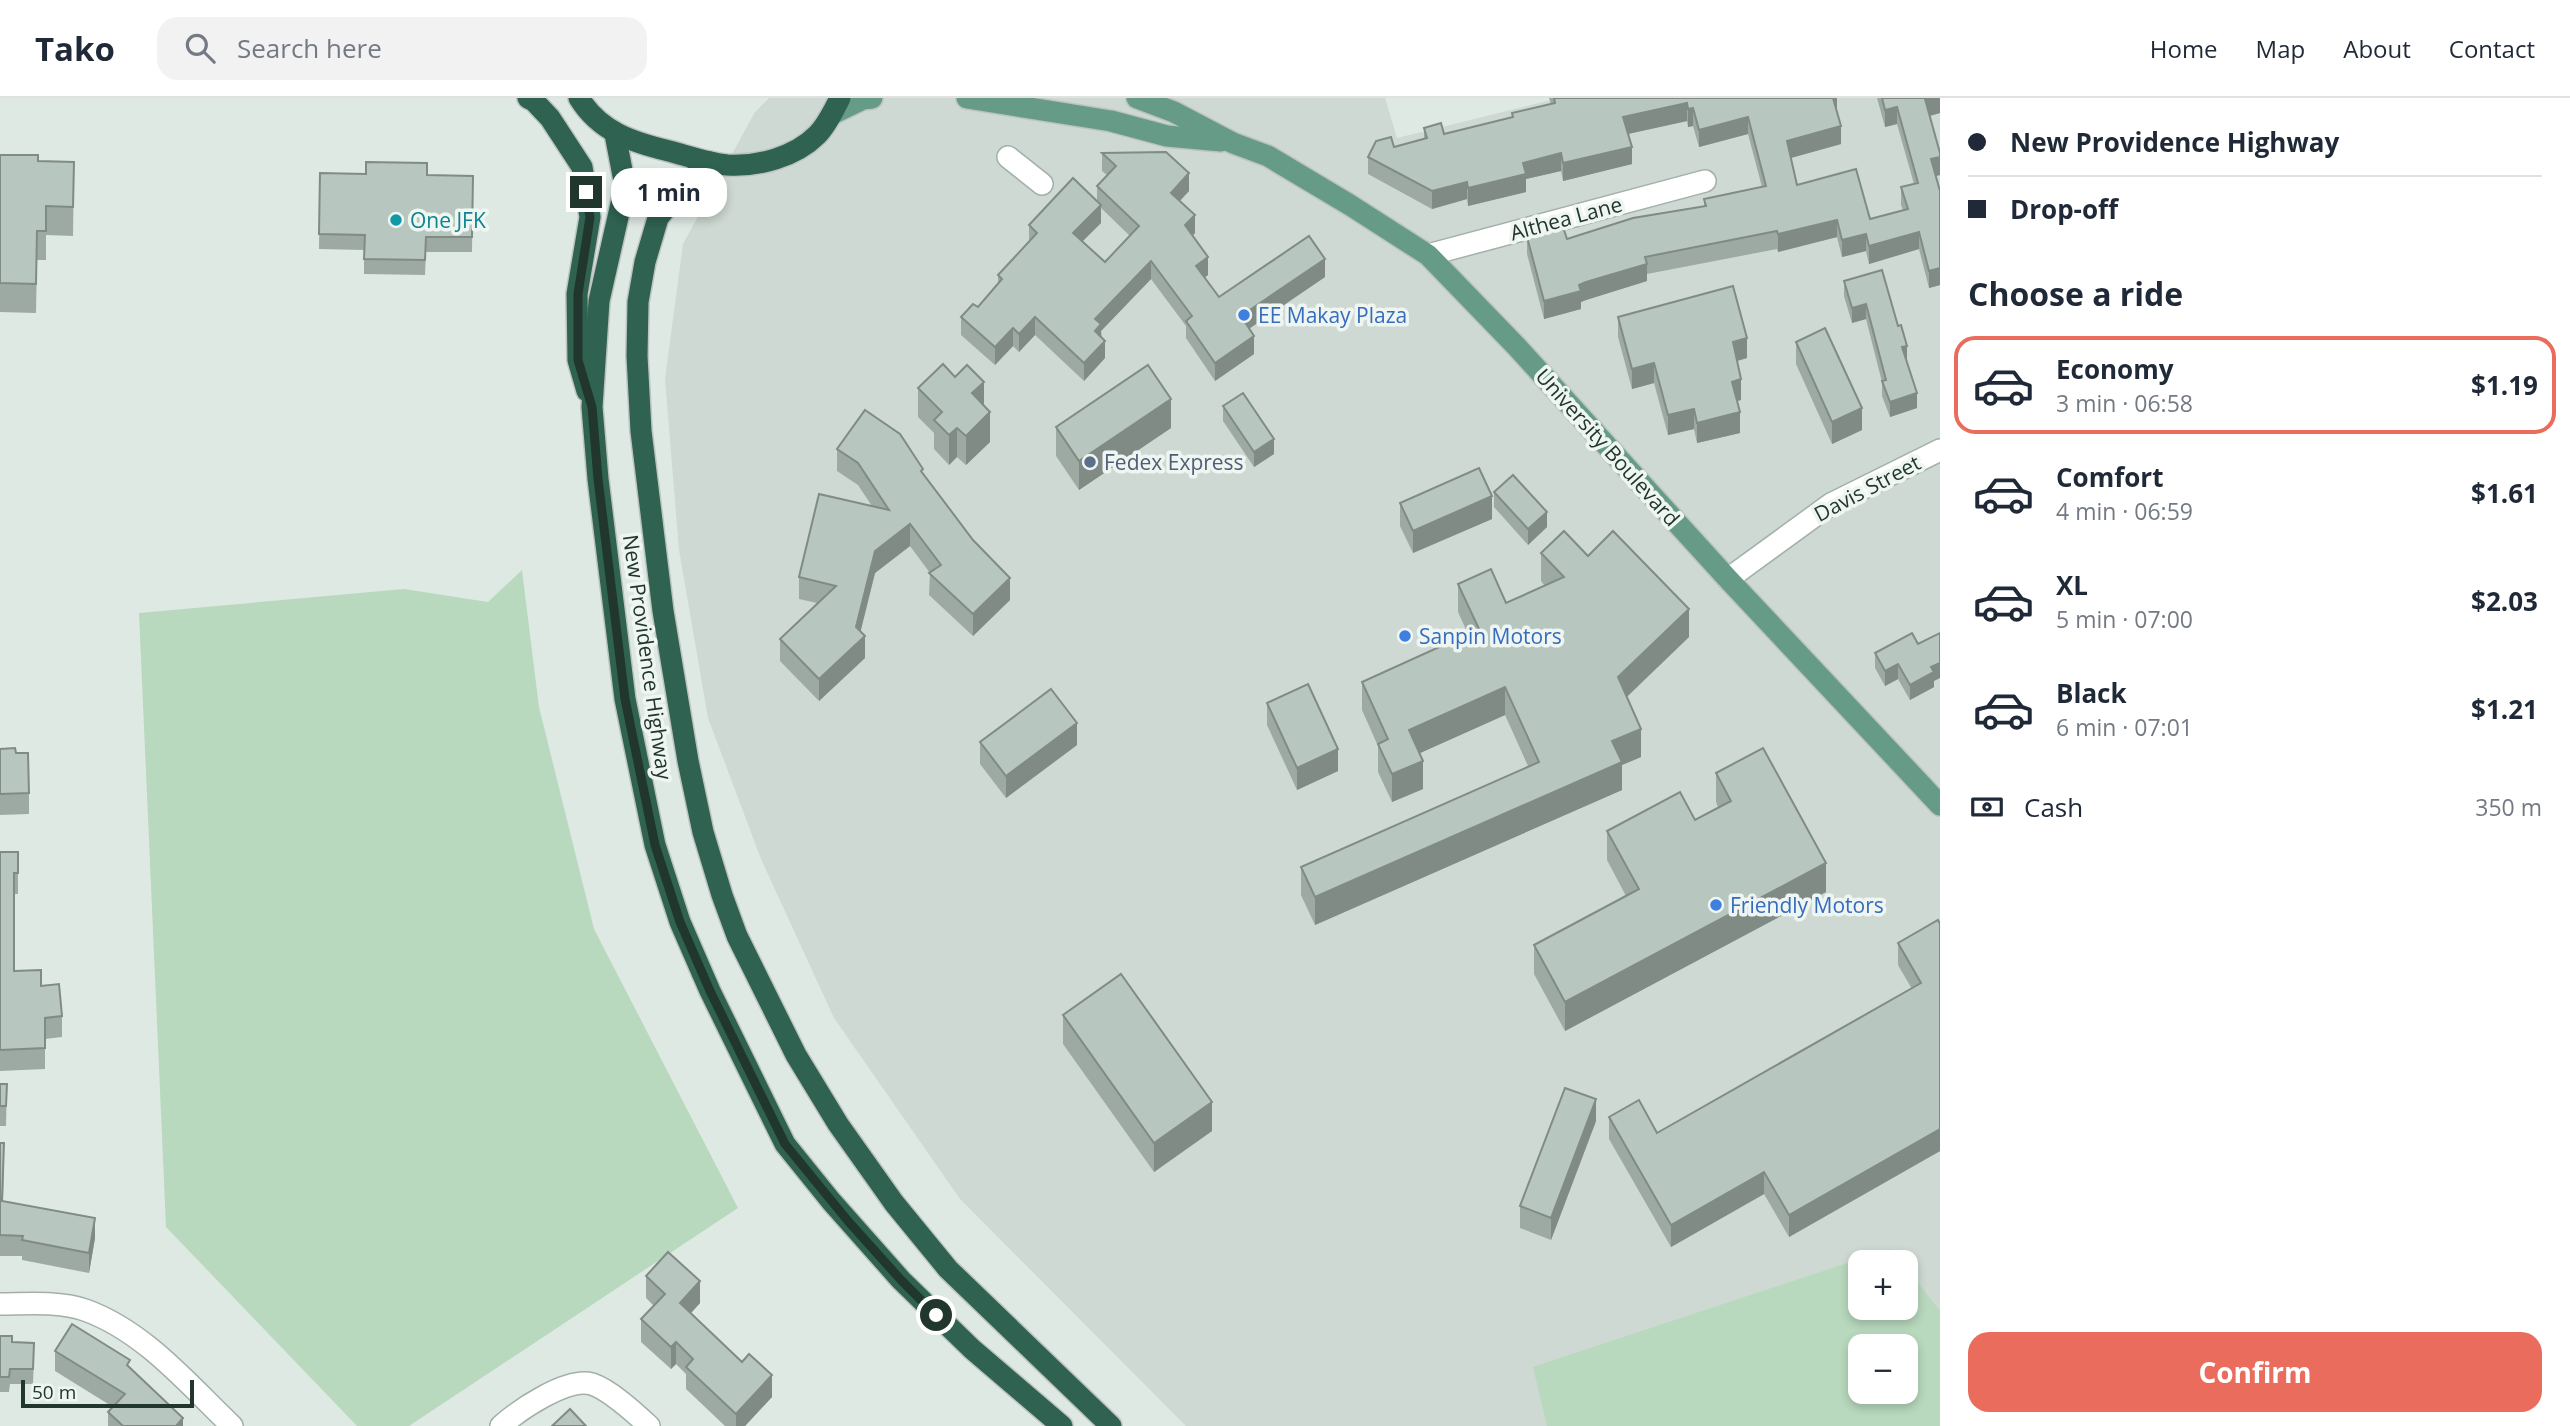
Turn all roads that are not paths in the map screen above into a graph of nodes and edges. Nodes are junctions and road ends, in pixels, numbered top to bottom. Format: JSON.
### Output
{"nodes":[{"id":1,"x":528,"y":98,"type":"edge"},
{"id":2,"x":579,"y":98,"type":"edge"},
{"id":3,"x":872,"y":98,"type":"edge"},
{"id":4,"x":967,"y":98,"type":"edge"},
{"id":5,"x":1136,"y":98,"type":"edge"},
{"id":6,"x":836,"y":106,"type":"edge"},
{"id":7,"x":615,"y":134,"type":"junction"},
{"id":8,"x":1233,"y":143,"type":"junction"},
{"id":9,"x":1008,"y":157,"type":"dead end"},
{"id":10,"x":710,"y":162,"type":"junction"},
{"id":11,"x":1705,"y":181,"type":"dead end"},
{"id":12,"x":1042,"y":184,"type":"dead end"},
{"id":13,"x":1427,"y":255,"type":"junction"},
{"id":14,"x":592,"y":407,"type":"junction"},
{"id":15,"x":1940,"y":450,"type":"edge"},
{"id":16,"x":1728,"y":579,"type":"junction"},
{"id":17,"x":1940,"y":805,"type":"edge"},
{"id":18,"x":0,"y":1304,"type":"edge"},
{"id":19,"x":232,"y":1426,"type":"edge"},
{"id":20,"x":501,"y":1426,"type":"edge"},
{"id":21,"x":649,"y":1426,"type":"edge"},
{"id":22,"x":1062,"y":1426,"type":"edge"},
{"id":23,"x":1111,"y":1426,"type":"edge"}],
"edges":[{"from":1,"to":14,"type":"highway"},
{"from":2,"to":7,"type":"highway"},
{"from":3,"to":6,"type":"main road"},
{"from":4,"to":8,"type":"main road","name":"University Boulevard"},
{"from":5,"to":8,"type":"main road","name":"University Boulevard"},
{"from":6,"to":10,"type":"highway"},
{"from":7,"to":10,"type":"highway"},
{"from":7,"to":14,"type":"highway","name":"New Providence Highway"},
{"from":8,"to":13,"type":"main road","name":"University Boulevard"},
{"from":9,"to":12,"type":"street"},
{"from":10,"to":23,"type":"highway","name":"New Providence Highway"},
{"from":11,"to":13,"type":"street","name":"Althea Lane"},
{"from":13,"to":16,"type":"main road","name":"University Boulevard"},
{"from":14,"to":22,"type":"highway","name":"New Providence Highway"},
{"from":15,"to":16,"type":"street","name":"Davis Street"},
{"from":16,"to":17,"type":"main road","name":"University Boulevard"},
{"from":18,"to":19,"type":"street"},
{"from":20,"to":21,"type":"street"}]}
